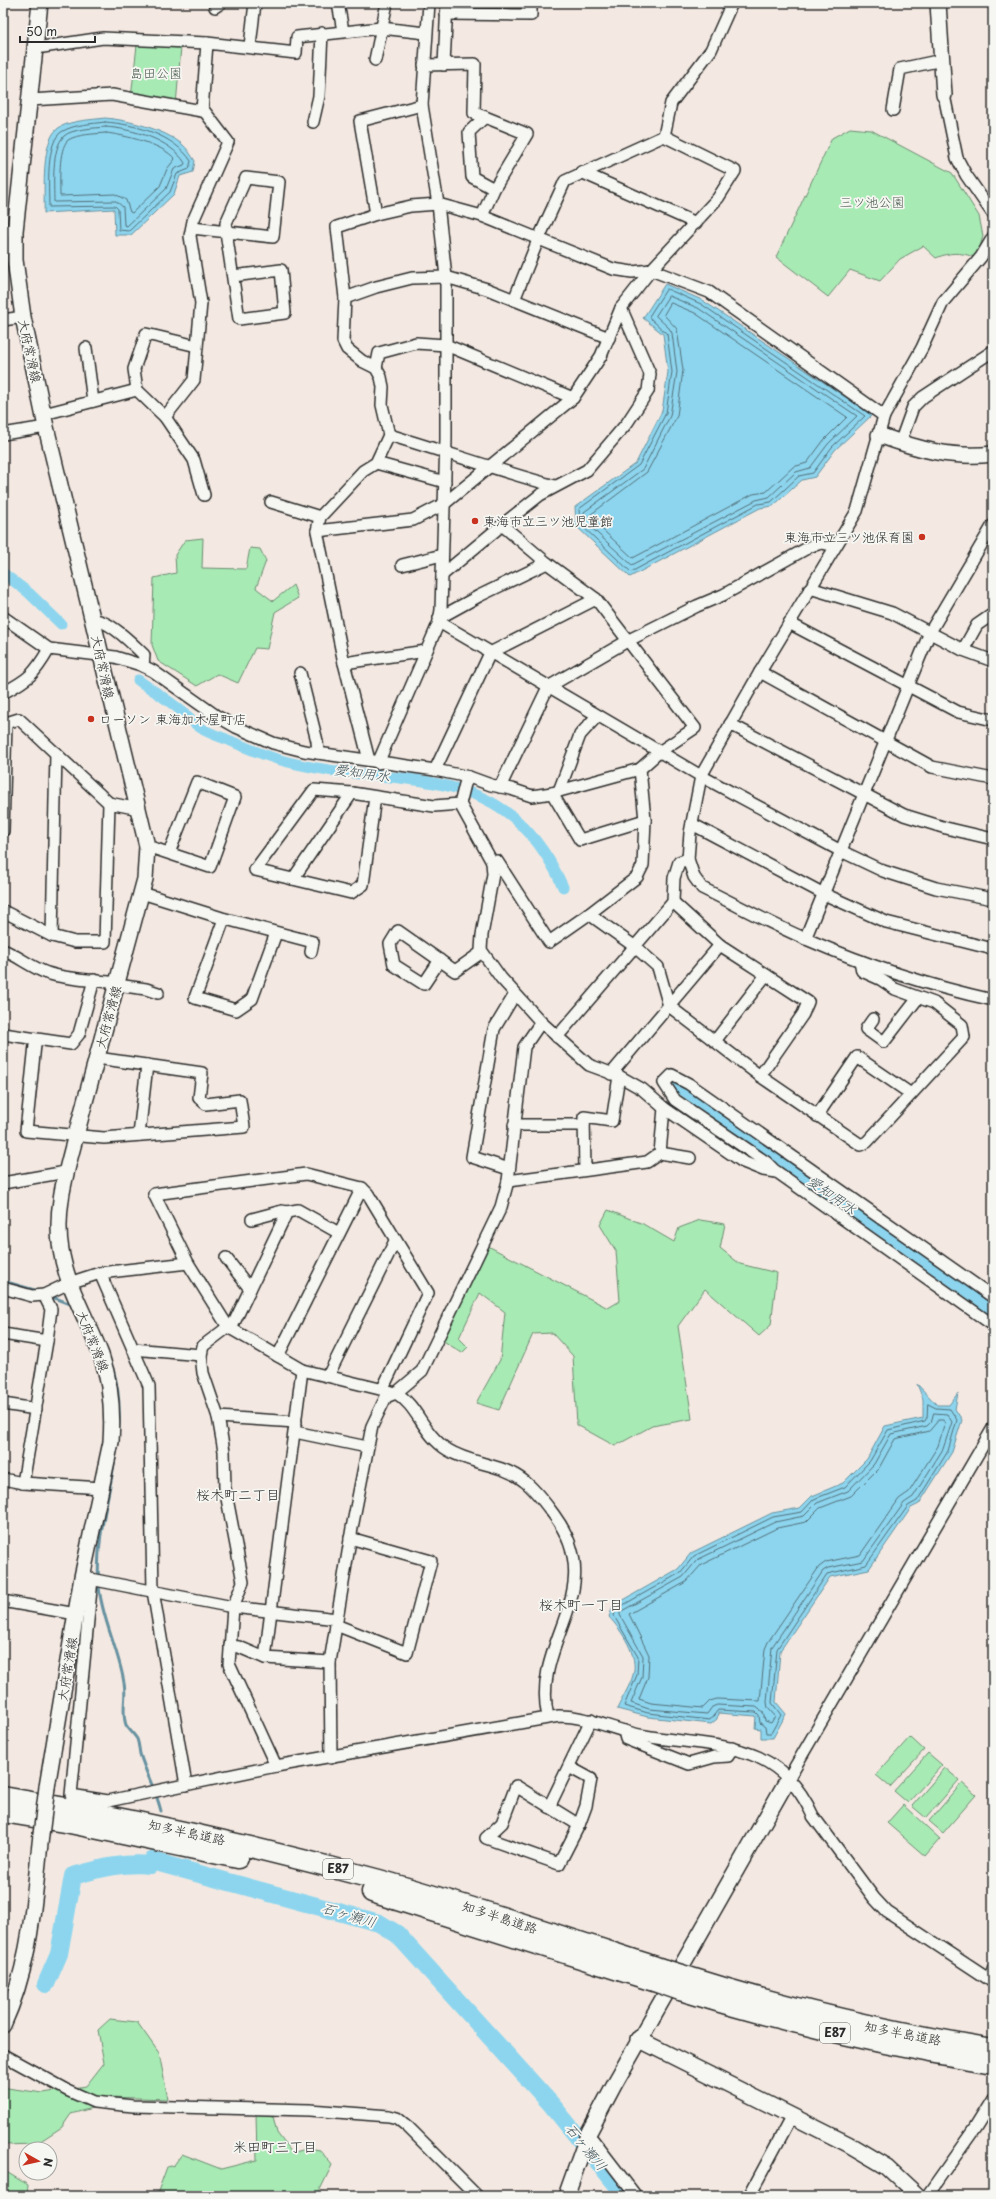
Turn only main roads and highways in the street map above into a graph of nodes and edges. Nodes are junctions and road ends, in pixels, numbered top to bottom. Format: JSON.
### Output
{"nodes":[{"id":1,"x":40,"y":3,"type":"edge"},
{"id":2,"x":938,"y":3,"type":"edge"},
{"id":3,"x":944,"y":95,"type":"road end"},
{"id":4,"x":9,"y":230,"type":"edge"},
{"id":5,"x":879,"y":435,"type":"road end"},
{"id":6,"x":993,"y":454,"type":"edge"},
{"id":7,"x":788,"y":1779,"type":"road end"},
{"id":8,"x":3,"y":1797,"type":"edge"},
{"id":9,"x":3,"y":1812,"type":"edge"},
{"id":10,"x":662,"y":1977,"type":"junction"},
{"id":11,"x":684,"y":1984,"type":"junction"},
{"id":12,"x":7,"y":2005,"type":"edge"},
{"id":13,"x":3,"y":2025,"type":"edge"},
{"id":14,"x":638,"y":2039,"type":"junction"},
{"id":15,"x":993,"y":2049,"type":"edge"},
{"id":16,"x":993,"y":2064,"type":"edge"},
{"id":17,"x":566,"y":2196,"type":"edge"},
{"id":18,"x":918,"y":2196,"type":"edge"}],
"edges":[{"from":1,"to":4,"type":"main road","name":"大府常滑線"},
{"from":2,"to":3,"type":"main road"},
{"from":4,"to":12,"type":"main road","name":"大府常滑線","bridge":true},
{"from":5,"to":6,"type":"main road"},
{"from":7,"to":14,"type":"main road"},
{"from":8,"to":10,"type":"highway","name":"知多半島道路","number":"E87"},
{"from":9,"to":10,"type":"highway","name":"知多半島道路","number":"E87"},
{"from":10,"to":11,"type":"highway","name":"知多半島道路","number":"E87","bridge":true},
{"from":11,"to":15,"type":"highway","name":"知多半島道路","number":"E87"},
{"from":11,"to":16,"type":"highway","name":"知多半島道路","number":"E87"},
{"from":12,"to":13,"type":"main road","name":"大府常滑線"},
{"from":14,"to":17,"type":"main road"},
{"from":14,"to":18,"type":"main road"}]}
